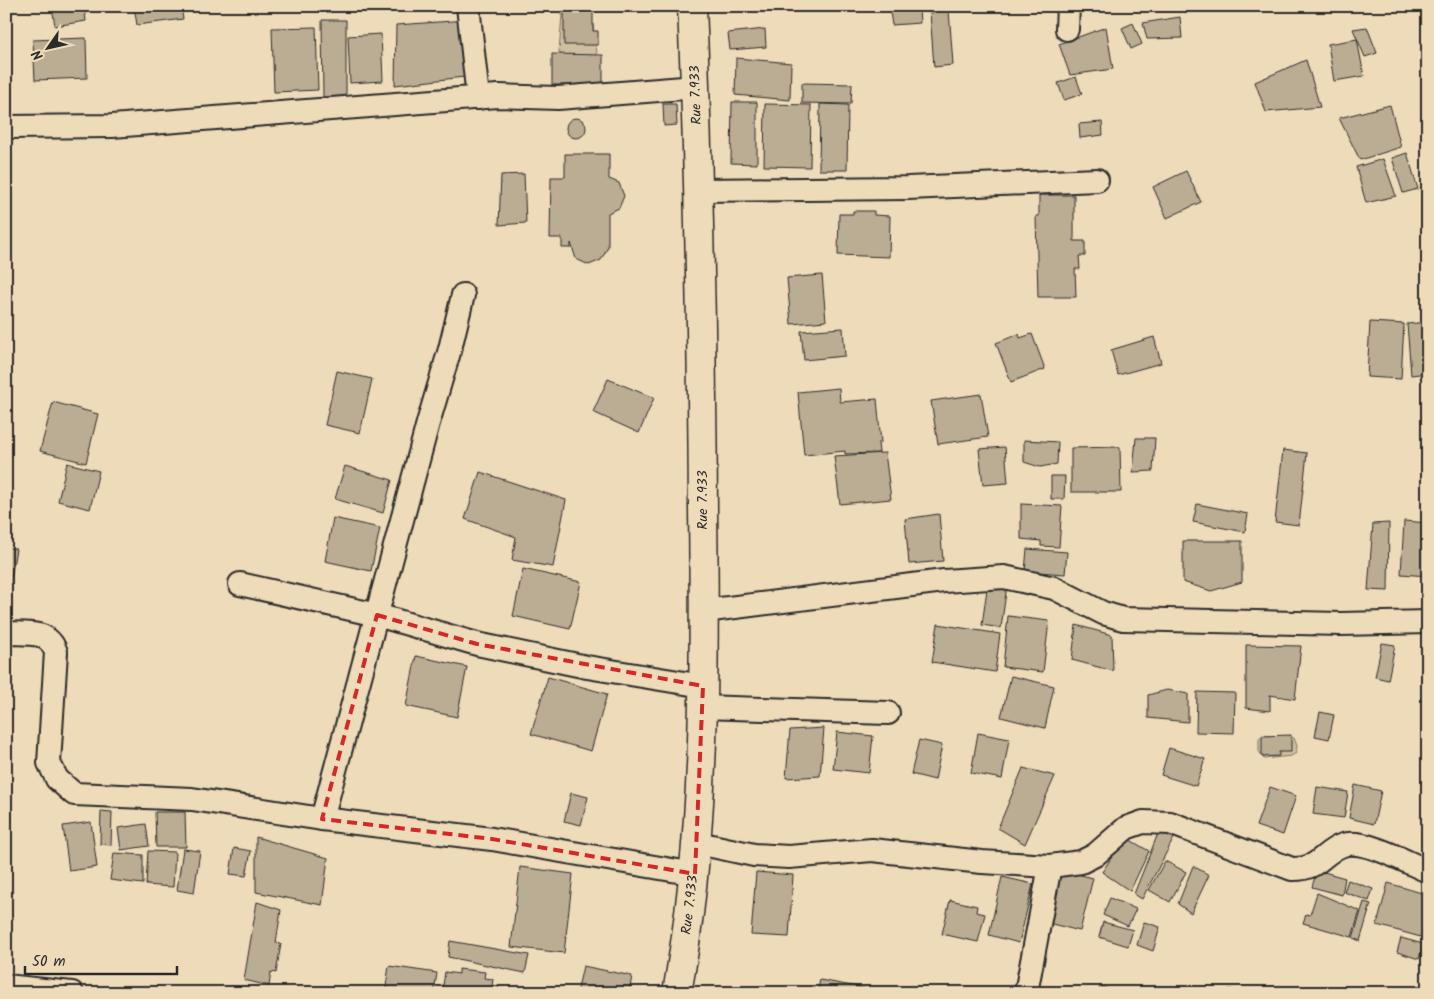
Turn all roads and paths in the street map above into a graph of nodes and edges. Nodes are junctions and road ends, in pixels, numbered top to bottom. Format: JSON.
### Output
{"nodes":[{"id":1,"x":468,"y":6,"type":"edge"},
{"id":2,"x":692,"y":6,"type":"edge"},
{"id":3,"x":1068,"y":6,"type":"edge"},
{"id":4,"x":1067,"y":29,"type":"dead end"},
{"id":5,"x":696,"y":87,"type":"junction"},
{"id":6,"x":478,"y":98,"type":"junction"},
{"id":7,"x":6,"y":127,"type":"edge"},
{"id":8,"x":1097,"y":180,"type":"dead end"},
{"id":9,"x":700,"y":190,"type":"junction"},
{"id":10,"x":463,"y":295,"type":"dead end"},
{"id":11,"x":240,"y":584,"type":"dead end"},
{"id":12,"x":704,"y":611,"type":"junction"},
{"id":13,"x":377,"y":615,"type":"junction"},
{"id":14,"x":1428,"y":622,"type":"edge"},
{"id":15,"x":6,"y":633,"type":"edge"},
{"id":16,"x":703,"y":696,"type":"junction"},
{"id":17,"x":888,"y":714,"type":"dead end"},
{"id":18,"x":322,"y":819,"type":"junction"},
{"id":19,"x":698,"y":843,"type":"junction"},
{"id":20,"x":1050,"y":866,"type":"junction"},
{"id":21,"x":1428,"y":872,"type":"edge"},
{"id":22,"x":694,"y":874,"type":"junction"},
{"id":23,"x":6,"y":986,"type":"edge"},
{"id":24,"x":72,"y":993,"type":"edge"},
{"id":25,"x":677,"y":993,"type":"edge"},
{"id":26,"x":1026,"y":993,"type":"edge"}],
"edges":[{"from":1,"to":6,"type":"street"},
{"from":2,"to":5,"type":"street","name":"Rue 7.933"},
{"from":3,"to":4,"type":"street"},
{"from":5,"to":6,"type":"street"},
{"from":5,"to":9,"type":"street","name":"Rue 7.933"},
{"from":6,"to":7,"type":"street"},
{"from":8,"to":9,"type":"street"},
{"from":9,"to":12,"type":"street","name":"Rue 7.933"},
{"from":10,"to":13,"type":"street"},
{"from":11,"to":13,"type":"street"},
{"from":12,"to":14,"type":"street"},
{"from":12,"to":16,"type":"street","name":"Rue 7.933"},
{"from":13,"to":16,"type":"street"},
{"from":13,"to":18,"type":"street"},
{"from":15,"to":18,"type":"street"},
{"from":16,"to":17,"type":"street"},
{"from":16,"to":19,"type":"street","name":"Rue 7.933"},
{"from":18,"to":22,"type":"street"},
{"from":19,"to":20,"type":"street"},
{"from":19,"to":22,"type":"street","name":"Rue 7.933"},
{"from":20,"to":21,"type":"street"},
{"from":20,"to":26,"type":"street"},
{"from":22,"to":25,"type":"street","name":"Rue 7.933"},
{"from":23,"to":24,"type":"street"}]}
